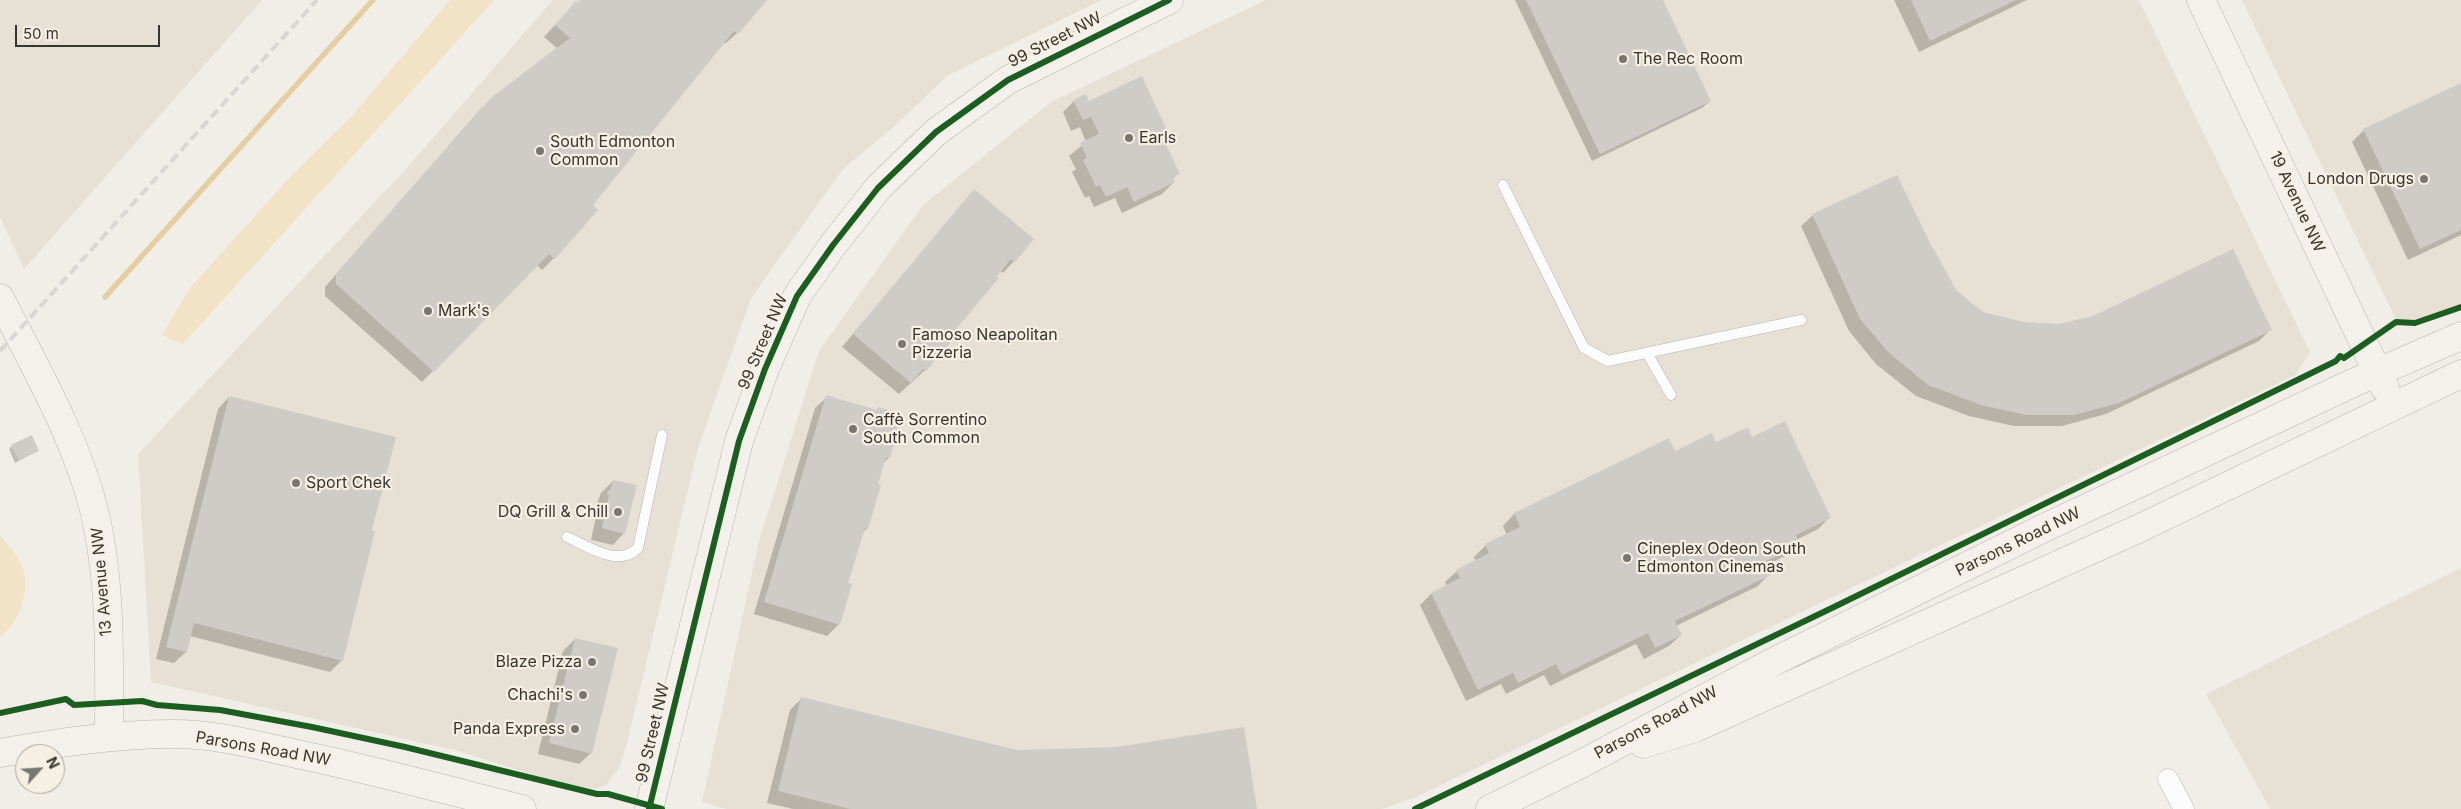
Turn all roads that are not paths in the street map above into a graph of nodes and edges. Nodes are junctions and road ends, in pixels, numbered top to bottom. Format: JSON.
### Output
{"nodes":[{"id":1,"x":1169,"y":0,"type":"edge"},
{"id":2,"x":2201,"y":0,"type":"edge"},
{"id":3,"x":1503,"y":185,"type":"dead end"},
{"id":4,"x":0,"y":298,"type":"edge"},
{"id":5,"x":1801,"y":320,"type":"dead end"},
{"id":6,"x":2461,"y":336,"type":"edge"},
{"id":7,"x":1647,"y":354,"type":"junction"},
{"id":8,"x":2378,"y":372,"type":"junction"},
{"id":9,"x":2461,"y":374,"type":"edge"},
{"id":10,"x":1671,"y":395,"type":"dead end"},
{"id":11,"x":2394,"y":405,"type":"junction"},
{"id":12,"x":662,"y":435,"type":"dead end"},
{"id":13,"x":567,"y":537,"type":"dead end"},
{"id":14,"x":109,"y":737,"type":"junction"},
{"id":15,"x":0,"y":753,"type":"edge"},
{"id":16,"x":1583,"y":762,"type":"junction"},
{"id":17,"x":2168,"y":779,"type":"dead end"},
{"id":18,"x":522,"y":809,"type":"edge"},
{"id":19,"x":649,"y":809,"type":"edge"},
{"id":20,"x":1490,"y":809,"type":"edge"},
{"id":21,"x":2184,"y":809,"type":"edge"}],
"edges":[{"from":1,"to":19,"type":"main road","name":"99 Street NW"},
{"from":2,"to":8,"type":"main road","name":"19 Avenue NW"},
{"from":3,"to":7,"type":"lane"},
{"from":4,"to":14,"type":"main road","name":"13 Avenue NW"},
{"from":5,"to":7,"type":"lane"},
{"from":6,"to":8,"type":"main road","name":"Parsons Road NW"},
{"from":7,"to":10,"type":"lane"},
{"from":8,"to":11,"type":"main road","name":"19 Avenue NW"},
{"from":8,"to":16,"type":"main road","name":"Parsons Road NW"},
{"from":9,"to":11,"type":"main road","name":"Parsons Road NW"},
{"from":11,"to":16,"type":"main road","name":"Parsons Road NW"},
{"from":12,"to":13,"type":"lane"},
{"from":14,"to":15,"type":"main road","name":"Parsons Road NW"},
{"from":14,"to":18,"type":"main road","name":"Parsons Road NW"},
{"from":16,"to":20,"type":"main road","name":"Parsons Road NW"},
{"from":17,"to":21,"type":"street"}]}
